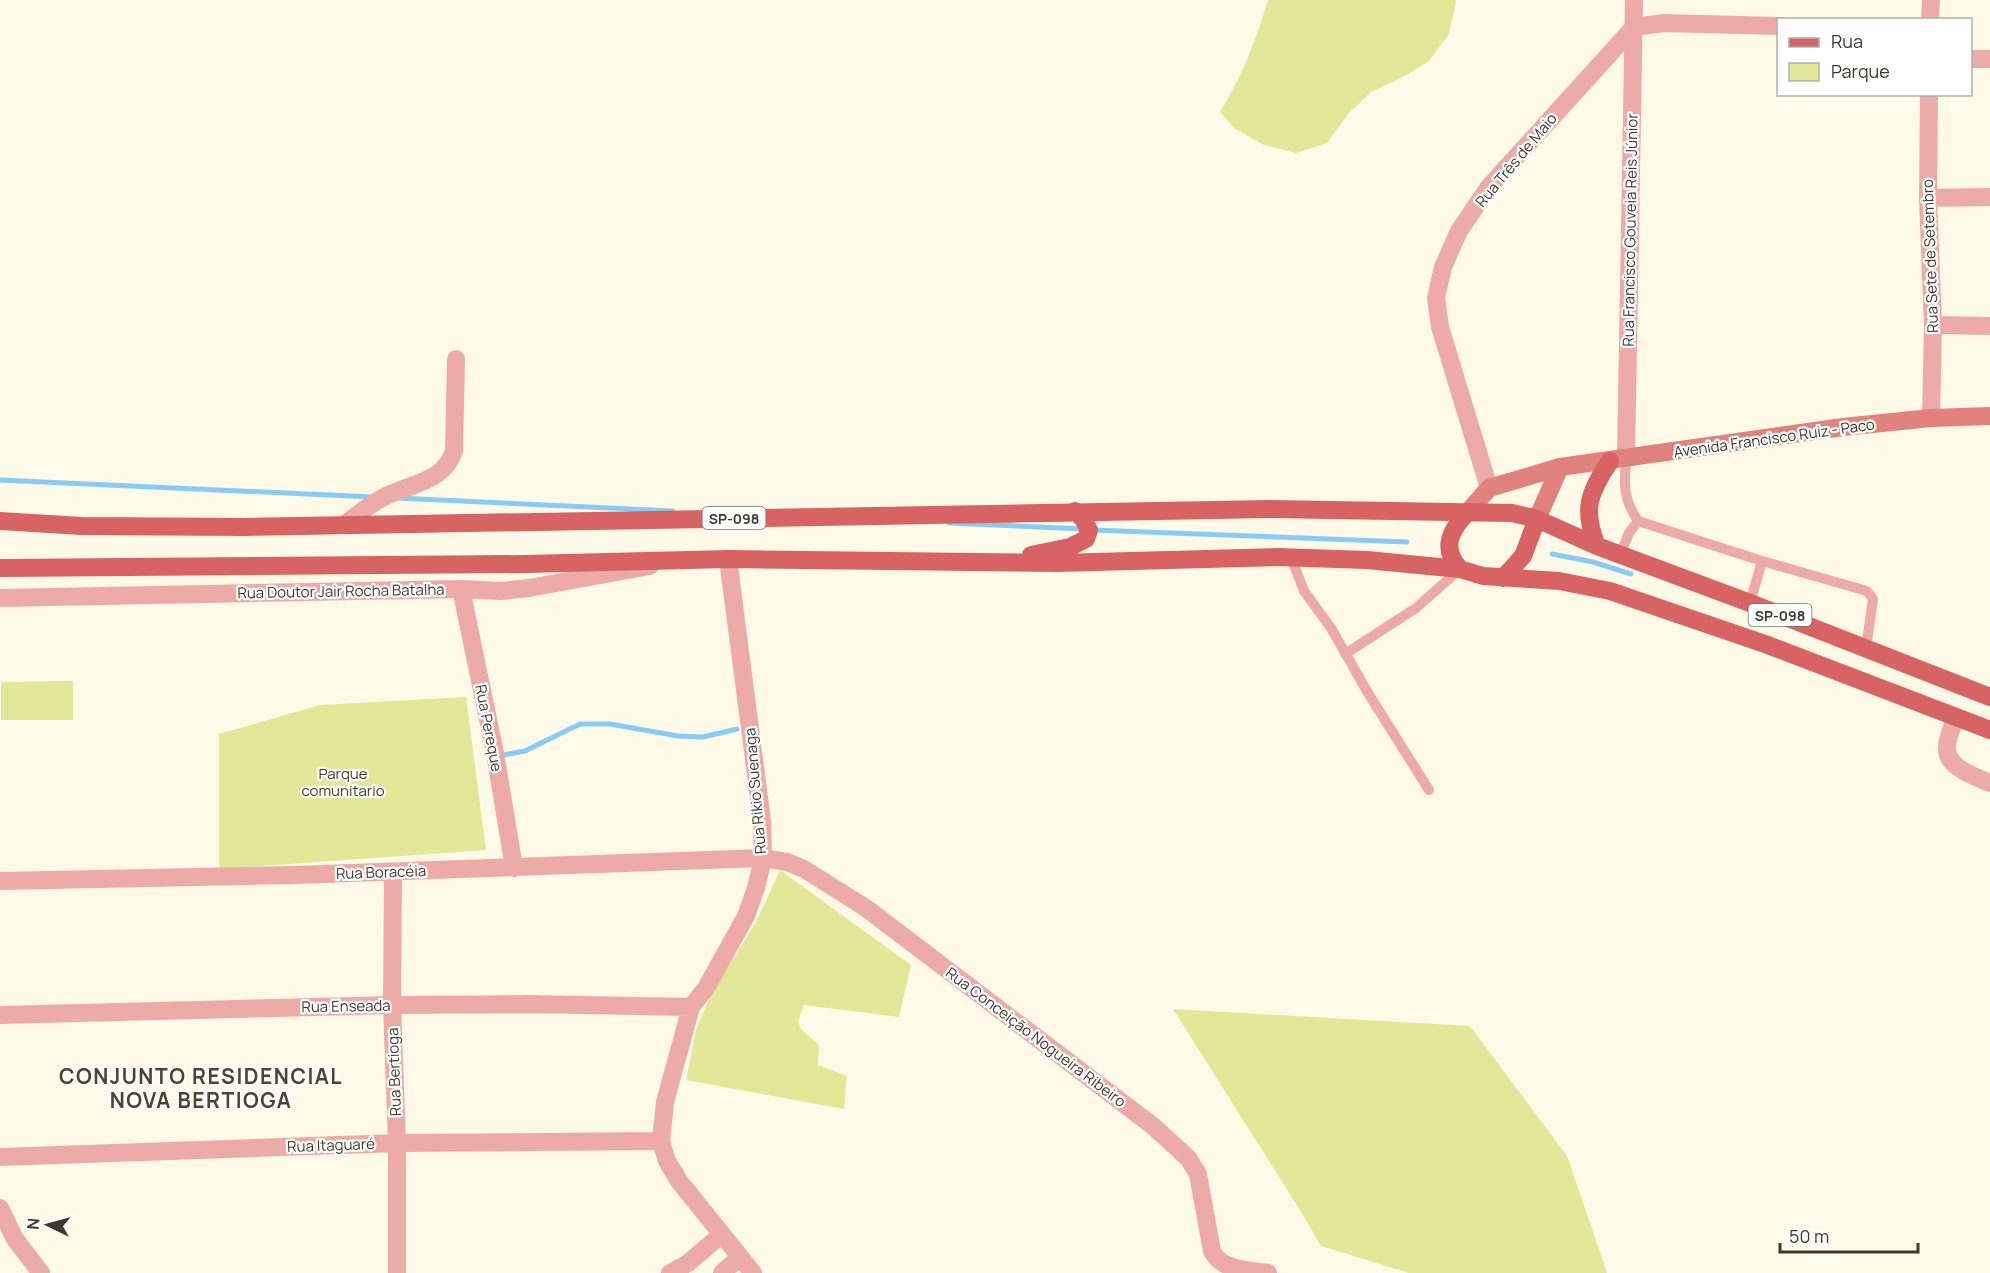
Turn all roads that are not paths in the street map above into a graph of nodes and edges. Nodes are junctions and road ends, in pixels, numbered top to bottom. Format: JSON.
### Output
{"nodes":[{"id":1,"x":1634,"y":0,"type":"edge"},
{"id":2,"x":1931,"y":0,"type":"edge"},
{"id":3,"x":1930,"y":18,"type":"edge"},
{"id":4,"x":1777,"y":26,"type":"edge"},
{"id":5,"x":1634,"y":27,"type":"junction"},
{"id":6,"x":1990,"y":58,"type":"edge"},
{"id":7,"x":1972,"y":59,"type":"edge"},
{"id":8,"x":1929,"y":96,"type":"edge"},
{"id":9,"x":1990,"y":197,"type":"edge"},
{"id":10,"x":1928,"y":198,"type":"junction"},
{"id":11,"x":1933,"y":325,"type":"junction"},
{"id":12,"x":1990,"y":326,"type":"edge"},
{"id":13,"x":456,"y":359,"type":"dead end"},
{"id":14,"x":1990,"y":416,"type":"edge"},
{"id":15,"x":1930,"y":418,"type":"junction"},
{"id":16,"x":1618,"y":460,"type":"junction"},
{"id":17,"x":1560,"y":467,"type":"junction"},
{"id":18,"x":1489,"y":488,"type":"junction"},
{"id":19,"x":1075,"y":511,"type":"junction"},
{"id":20,"x":1468,"y":512,"type":"junction"},
{"id":21,"x":1537,"y":519,"type":"junction"},
{"id":22,"x":0,"y":521,"type":"edge"},
{"id":23,"x":1638,"y":521,"type":"junction"},
{"id":24,"x":345,"y":524,"type":"junction"},
{"id":25,"x":1597,"y":546,"type":"junction"},
{"id":26,"x":1620,"y":555,"type":"junction"},
{"id":27,"x":1291,"y":557,"type":"junction"},
{"id":28,"x":728,"y":559,"type":"junction"},
{"id":29,"x":678,"y":560,"type":"junction"},
{"id":30,"x":1762,"y":561,"type":"junction"},
{"id":31,"x":997,"y":562,"type":"junction"},
{"id":32,"x":0,"y":568,"type":"edge"},
{"id":33,"x":1460,"y":569,"type":"junction"},
{"id":34,"x":1503,"y":578,"type":"junction"},
{"id":35,"x":461,"y":589,"type":"junction"},
{"id":36,"x":0,"y":598,"type":"edge"},
{"id":37,"x":1750,"y":603,"type":"junction"},
{"id":38,"x":1866,"y":648,"type":"junction"},
{"id":39,"x":1345,"y":654,"type":"junction"},
{"id":40,"x":1990,"y":697,"type":"edge"},
{"id":41,"x":1956,"y":718,"type":"junction"},
{"id":42,"x":1990,"y":730,"type":"edge"},
{"id":43,"x":1990,"y":783,"type":"edge"},
{"id":44,"x":1429,"y":790,"type":"dead end"},
{"id":45,"x":763,"y":858,"type":"junction"},
{"id":46,"x":514,"y":868,"type":"junction"},
{"id":47,"x":393,"y":872,"type":"junction"},
{"id":48,"x":0,"y":881,"type":"edge"},
{"id":49,"x":392,"y":1005,"type":"junction"},
{"id":50,"x":692,"y":1007,"type":"junction"},
{"id":51,"x":0,"y":1015,"type":"edge"},
{"id":52,"x":661,"y":1141,"type":"junction"},
{"id":53,"x":397,"y":1143,"type":"junction"},
{"id":54,"x":0,"y":1157,"type":"edge"},
{"id":55,"x":0,"y":1208,"type":"edge"},
{"id":56,"x":721,"y":1235,"type":"junction"},
{"id":57,"x":740,"y":1257,"type":"junction"},
{"id":58,"x":1243,"y":1271,"type":"edge"},
{"id":59,"x":41,"y":1273,"type":"edge"},
{"id":60,"x":397,"y":1273,"type":"edge"},
{"id":61,"x":670,"y":1273,"type":"edge"},
{"id":62,"x":722,"y":1273,"type":"edge"},
{"id":63,"x":753,"y":1273,"type":"edge"},
{"id":64,"x":1268,"y":1273,"type":"edge"}],
"edges":[{"from":1,"to":5,"type":"street","name":"Rua Francisco Gouveia Reis Júnior"},
{"from":2,"to":3,"type":"street"},
{"from":4,"to":5,"type":"street"},
{"from":5,"to":16,"type":"street","name":"Rua Francisco Gouveia Reis Júnior"},
{"from":5,"to":18,"type":"street","name":"Rua Três de Maio"},
{"from":6,"to":7,"type":"street"},
{"from":8,"to":10,"type":"street","name":"Rua Sete de Setembro"},
{"from":9,"to":10,"type":"street"},
{"from":10,"to":11,"type":"street","name":"Rua Sete de Setembro"},
{"from":11,"to":12,"type":"street"},
{"from":11,"to":15,"type":"street","name":"Rua Sete de Setembro"},
{"from":13,"to":24,"type":"street"},
{"from":14,"to":15,"type":"street","name":"Avenida Francisco Ruiz - Paco"},
{"from":15,"to":16,"type":"street","name":"Avenida Francisco Ruiz - Paco"},
{"from":16,"to":17,"type":"street","name":"Avenida Francisco Ruiz - Paco"},
{"from":16,"to":23,"type":"lane"},
{"from":16,"to":25,"type":"main road"},
{"from":17,"to":18,"type":"street","name":"Avenida Francisco Ruiz - Paco"},
{"from":17,"to":21,"type":"street"},
{"from":18,"to":20,"type":"street"},
{"from":19,"to":20,"type":"main road","number":"SP-098"},
{"from":19,"to":24,"type":"main road","number":"SP-098"},
{"from":19,"to":31,"type":"main road"},
{"from":20,"to":21,"type":"main road","number":"SP-098"},
{"from":20,"to":33,"type":"main road"},
{"from":21,"to":25,"type":"main road","number":"SP-098"},
{"from":21,"to":34,"type":"main road"},
{"from":22,"to":24,"type":"main road","number":"SP-098"},
{"from":23,"to":26,"type":"lane"},
{"from":23,"to":30,"type":"lane"},
{"from":25,"to":26,"type":"main road","number":"SP-098"},
{"from":26,"to":37,"type":"main road","number":"SP-098"},
{"from":27,"to":31,"type":"main road","number":"SP-098"},
{"from":27,"to":33,"type":"main road","number":"SP-098"},
{"from":27,"to":39,"type":"lane"},
{"from":28,"to":29,"type":"main road","number":"SP-098"},
{"from":28,"to":31,"type":"main road","number":"SP-098"},
{"from":28,"to":45,"type":"street","name":"Rua Rikio Suenaga"},
{"from":29,"to":32,"type":"main road","number":"SP-098"},
{"from":29,"to":35,"type":"street","name":"Rua Doutor Jair Rocha Batalha"},
{"from":30,"to":37,"type":"lane"},
{"from":30,"to":38,"type":"lane"},
{"from":33,"to":34,"type":"main road","number":"SP-098"},
{"from":33,"to":39,"type":"lane"},
{"from":34,"to":41,"type":"main road","number":"SP-098"},
{"from":35,"to":36,"type":"street","name":"Rua Doutor Jair Rocha Batalha"},
{"from":35,"to":46,"type":"street","name":"Rua Pereque"},
{"from":37,"to":38,"type":"main road","number":"SP-098"},
{"from":38,"to":40,"type":"main road","number":"SP-098"},
{"from":39,"to":44,"type":"lane"},
{"from":41,"to":42,"type":"main road","number":"SP-098"},
{"from":41,"to":43,"type":"street"},
{"from":45,"to":46,"type":"street","name":"Rua Boracéia"},
{"from":45,"to":50,"type":"street","name":"Rua Rikio Suenaga"},
{"from":45,"to":58,"type":"street","name":"Rua Conceição Nogueira Ribeiro"},
{"from":46,"to":47,"type":"street","name":"Rua Boracéia"},
{"from":47,"to":48,"type":"street","name":"Rua Boracéia"},
{"from":47,"to":49,"type":"street","name":"Rua Bertioga"},
{"from":49,"to":50,"type":"street","name":"Rua Enseada"},
{"from":49,"to":51,"type":"street","name":"Rua Enseada"},
{"from":49,"to":53,"type":"street","name":"Rua Bertioga"},
{"from":50,"to":52,"type":"street","name":"Rua Rikio Suenaga"},
{"from":52,"to":53,"type":"street","name":"Rua Itaguaré"},
{"from":52,"to":56,"type":"street","name":"Rua Rikio Suenaga"},
{"from":53,"to":54,"type":"street","name":"Rua Itaguaré"},
{"from":53,"to":60,"type":"street","name":"Rua Bertioga"},
{"from":55,"to":59,"type":"street"},
{"from":56,"to":57,"type":"street","name":"Rua Rikio Suenaga"},
{"from":56,"to":61,"type":"street"},
{"from":57,"to":62,"type":"street"},
{"from":57,"to":63,"type":"street","name":"Rua Rikio Suenaga"},
{"from":58,"to":64,"type":"street"}]}
